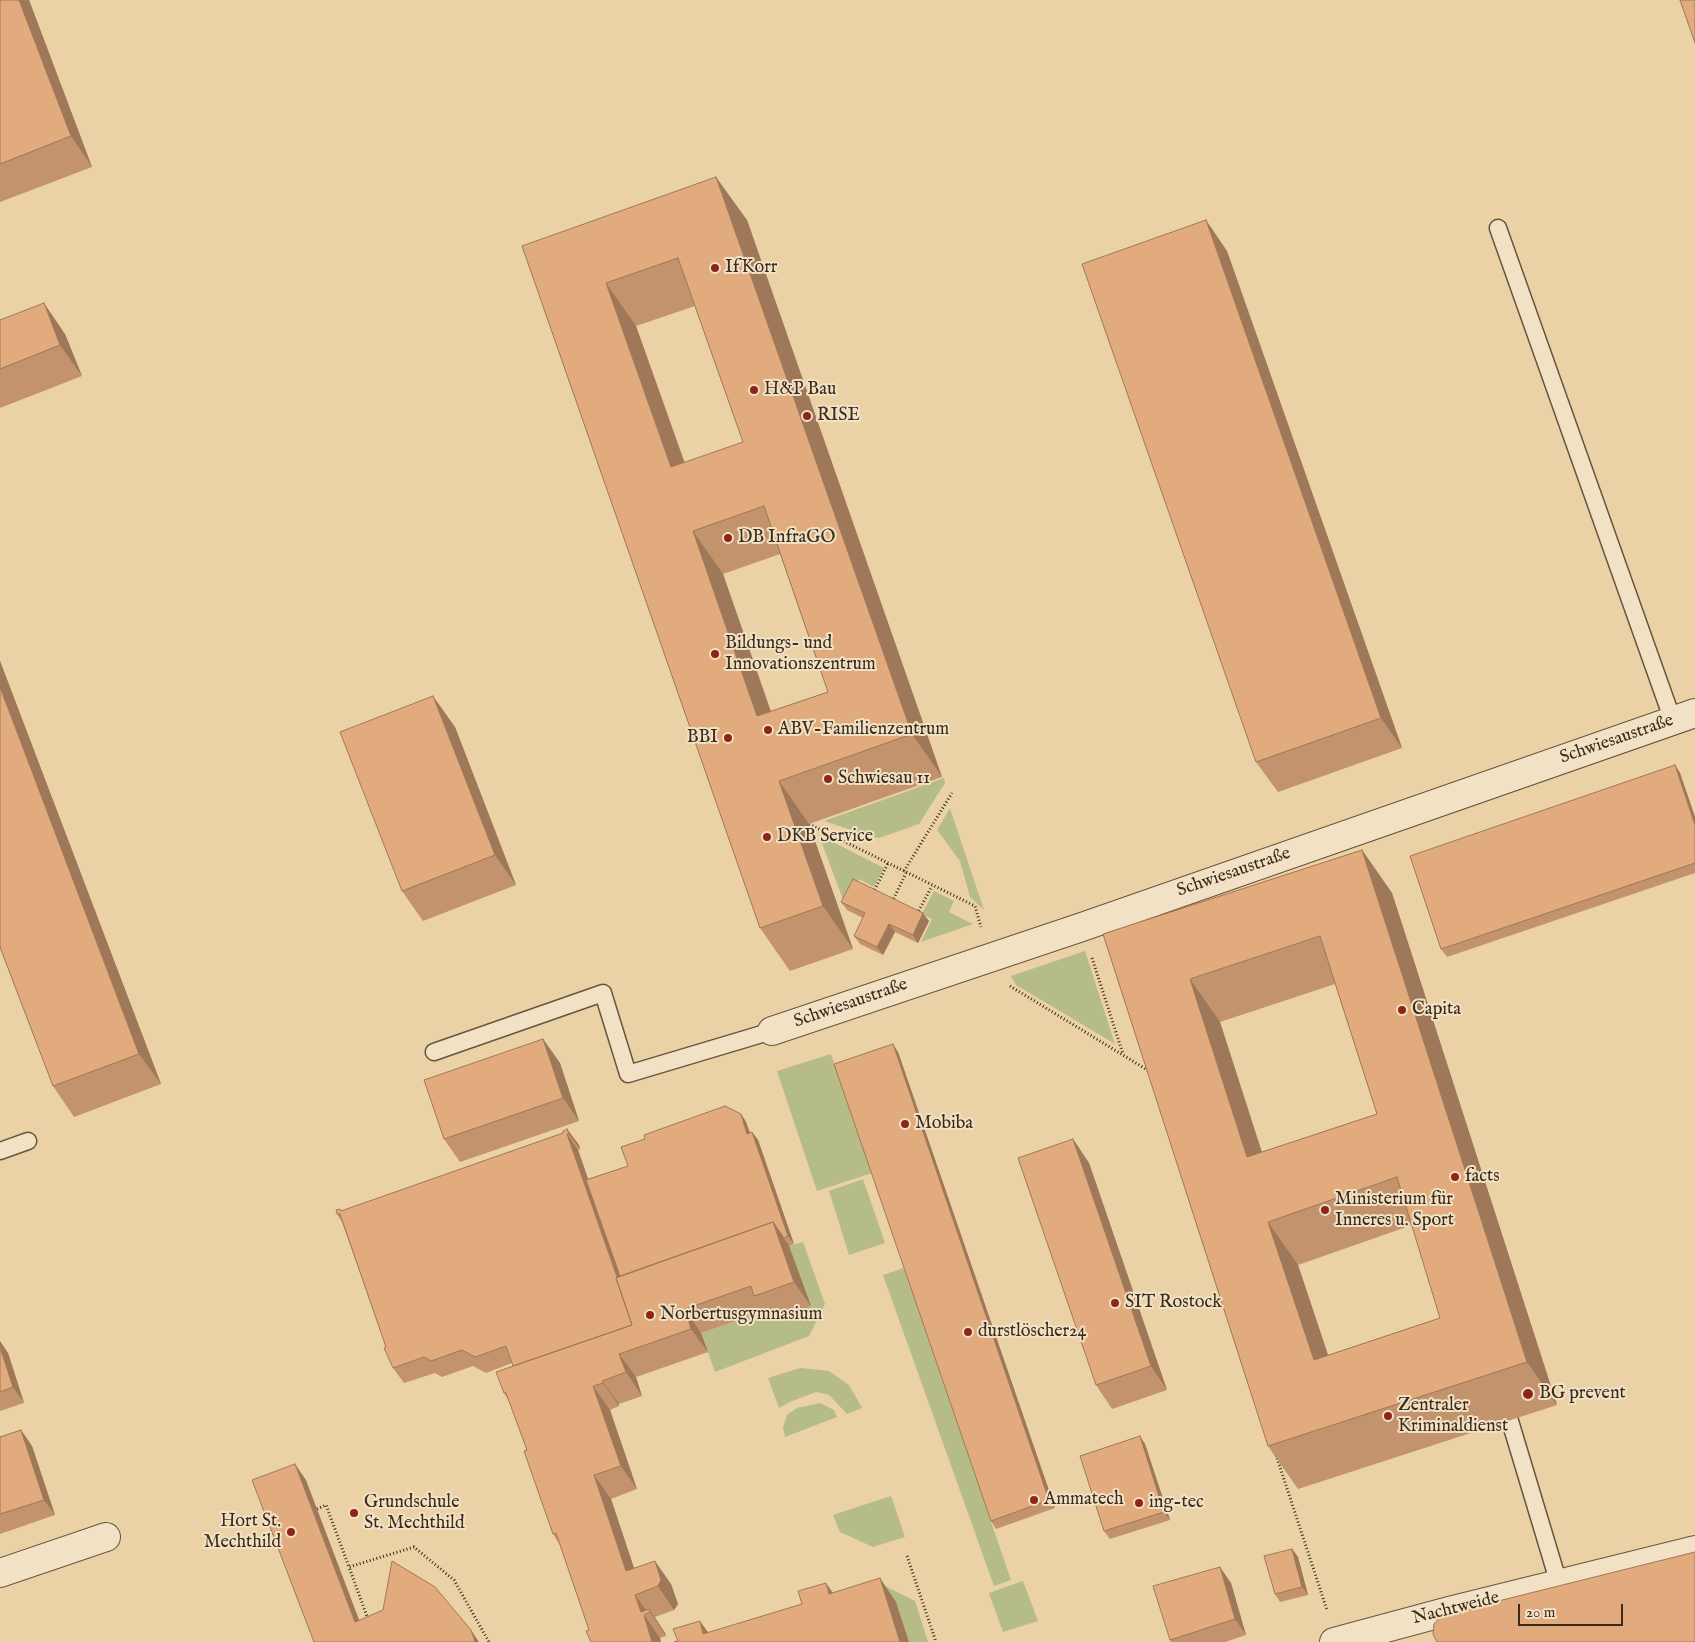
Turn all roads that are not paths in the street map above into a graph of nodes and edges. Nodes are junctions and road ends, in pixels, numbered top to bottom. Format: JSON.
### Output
{"nodes":[{"id":1,"x":1498,"y":228,"type":"dead end"},
{"id":2,"x":1684,"y":717,"type":"edge"},
{"id":3,"x":772,"y":1031,"type":"joint"},
{"id":4,"x":434,"y":1052,"type":"dead end"},
{"id":5,"x":28,"y":1141,"type":"dead end"},
{"id":6,"x":0,"y":1151,"type":"edge"},
{"id":7,"x":1510,"y":1421,"type":"dead end"},
{"id":8,"x":106,"y":1538,"type":"dead end"},
{"id":9,"x":1695,"y":1550,"type":"edge"},
{"id":10,"x":0,"y":1573,"type":"edge"},
{"id":11,"x":1559,"y":1584,"type":"junction"},
{"id":12,"x":1331,"y":1630,"type":"edge"}],
"edges":[{"from":1,"to":2,"type":"lane"},
{"from":2,"to":3,"type":"street","name":"Schwiesaustraße"},
{"from":3,"to":4,"type":"lane"},
{"from":5,"to":6,"type":"lane"},
{"from":7,"to":11,"type":"lane"},
{"from":8,"to":10,"type":"street"},
{"from":9,"to":11,"type":"street","name":"Nachtweide"},
{"from":11,"to":12,"type":"street","name":"Nachtweide"}]}
